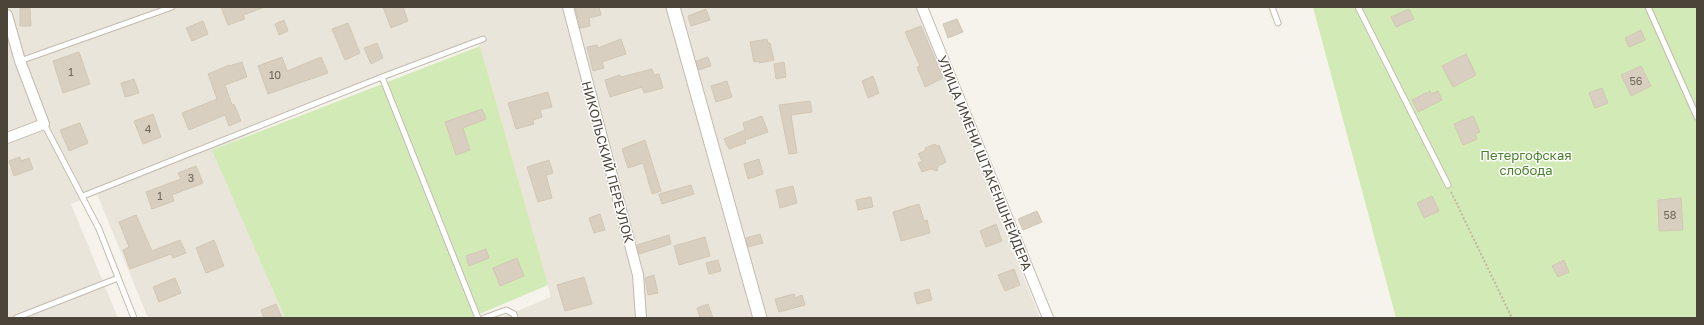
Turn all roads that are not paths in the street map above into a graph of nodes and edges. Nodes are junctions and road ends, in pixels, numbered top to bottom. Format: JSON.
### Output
{"nodes":[{"id":1,"x":172,"y":7,"type":"edge"},
{"id":2,"x":568,"y":7,"type":"edge"},
{"id":3,"x":673,"y":7,"type":"edge"},
{"id":4,"x":922,"y":7,"type":"edge"},
{"id":5,"x":1272,"y":7,"type":"edge"},
{"id":6,"x":1358,"y":7,"type":"edge"},
{"id":7,"x":1648,"y":7,"type":"edge"},
{"id":8,"x":7,"y":15,"type":"edge"},
{"id":9,"x":1278,"y":23,"type":"dead end"},
{"id":10,"x":483,"y":39,"type":"dead end"},
{"id":11,"x":20,"y":60,"type":"junction"},
{"id":12,"x":382,"y":77,"type":"junction"},
{"id":13,"x":1697,"y":116,"type":"edge"},
{"id":14,"x":44,"y":124,"type":"junction"},
{"id":15,"x":7,"y":138,"type":"edge"},
{"id":16,"x":1448,"y":185,"type":"road end"},
{"id":17,"x":82,"y":196,"type":"junction"},
{"id":18,"x":118,"y":278,"type":"junction"},
{"id":19,"x":16,"y":318,"type":"edge"},
{"id":20,"x":134,"y":318,"type":"edge"},
{"id":21,"x":478,"y":318,"type":"edge"},
{"id":22,"x":484,"y":318,"type":"edge"},
{"id":23,"x":515,"y":318,"type":"edge"},
{"id":24,"x":641,"y":318,"type":"edge"},
{"id":25,"x":760,"y":318,"type":"edge"},
{"id":26,"x":1048,"y":318,"type":"edge"}],
"edges":[{"from":1,"to":11,"type":"lane"},
{"from":2,"to":24,"type":"street","name":"НИКОЛЬСКИЙ ПЕРЕУЛОК"},
{"from":3,"to":25,"type":"street"},
{"from":4,"to":26,"type":"street","name":"УЛИЦА ИМЕНИ ШТАКЕНШНЕЙДЕРА"},
{"from":5,"to":9,"type":"lane"},
{"from":6,"to":16,"type":"lane"},
{"from":7,"to":13,"type":"lane"},
{"from":8,"to":11,"type":"street"},
{"from":10,"to":12,"type":"lane"},
{"from":11,"to":14,"type":"street"},
{"from":12,"to":17,"type":"lane"},
{"from":12,"to":21,"type":"lane"},
{"from":14,"to":15,"type":"street"},
{"from":14,"to":17,"type":"lane"},
{"from":17,"to":18,"type":"lane"},
{"from":18,"to":19,"type":"lane"},
{"from":18,"to":20,"type":"lane"},
{"from":22,"to":23,"type":"lane"}]}
